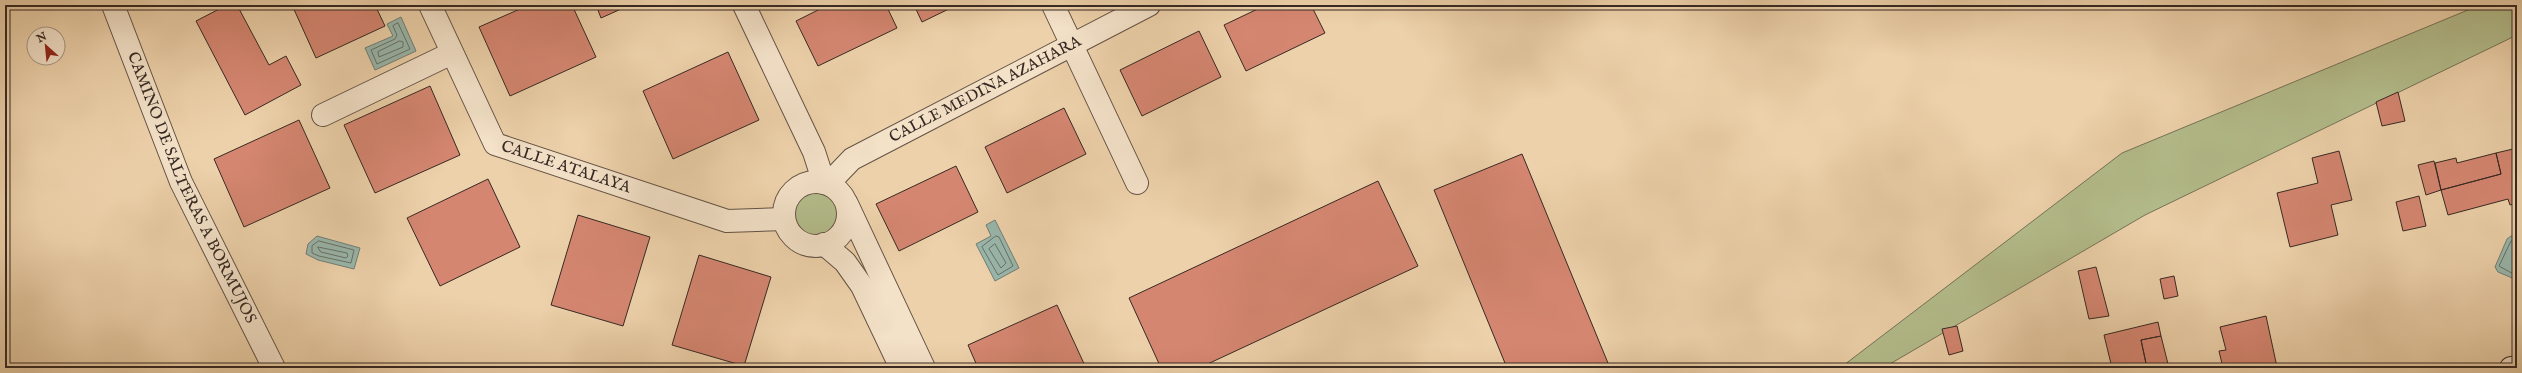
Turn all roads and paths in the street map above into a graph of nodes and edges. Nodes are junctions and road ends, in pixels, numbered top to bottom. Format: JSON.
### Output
{"nodes":[{"id":1,"x":113,"y":5,"type":"edge"},
{"id":2,"x":430,"y":5,"type":"edge"},
{"id":3,"x":744,"y":5,"type":"edge"},
{"id":4,"x":1053,"y":5,"type":"edge"},
{"id":5,"x":1149,"y":5,"type":"edge"},
{"id":6,"x":1072,"y":46,"type":"junction"},
{"id":7,"x":452,"y":53,"type":"junction"},
{"id":8,"x":323,"y":115,"type":"dead end"},
{"id":9,"x":826,"y":183,"type":"junction"},
{"id":10,"x":1137,"y":183,"type":"dead end"},
{"id":11,"x":846,"y":203,"type":"junction"},
{"id":12,"x":784,"y":219,"type":"junction"},
{"id":13,"x":824,"y":244,"type":"junction"},
{"id":14,"x":2517,"y":366,"type":"edge"},
{"id":15,"x":274,"y":368,"type":"edge"},
{"id":16,"x":901,"y":368,"type":"edge"},
{"id":17,"x":924,"y":368,"type":"edge"},
{"id":18,"x":2511,"y":368,"type":"edge"}],
"edges":[{"from":1,"to":15,"type":"street","name":"CAMINO DE SALTERAS A BORMUJOS"},
{"from":2,"to":7,"type":"street","name":"CALLE ATALAYA"},
{"from":3,"to":9,"type":"street"},
{"from":4,"to":6,"type":"street"},
{"from":5,"to":6,"type":"street","name":"CALLE MEDINA AZAHARA"},
{"from":6,"to":9,"type":"street","name":"CALLE MEDINA AZAHARA"},
{"from":6,"to":10,"type":"street"},
{"from":7,"to":8,"type":"street"},
{"from":7,"to":12,"type":"street","name":"CALLE ATALAYA"},
{"from":9,"to":11,"type":"street"},
{"from":9,"to":12,"type":"street"},
{"from":11,"to":13,"type":"street"},
{"from":11,"to":17,"type":"street"},
{"from":12,"to":13,"type":"street"},
{"from":13,"to":16,"type":"street"},
{"from":14,"to":18,"type":"street"}]}
